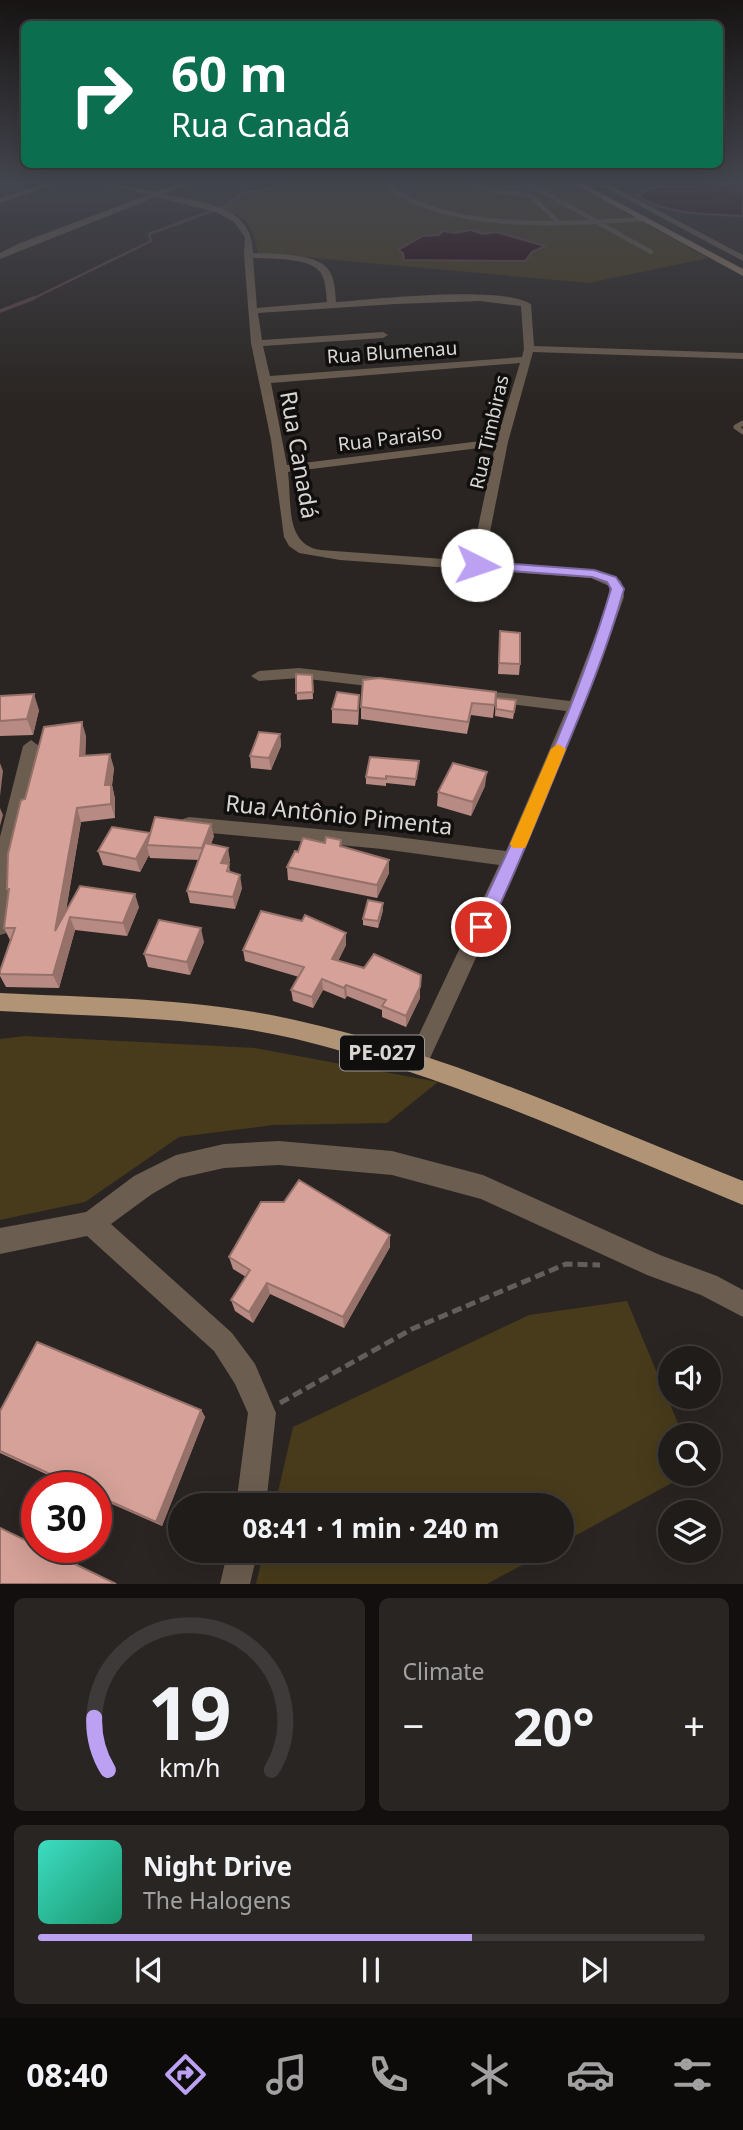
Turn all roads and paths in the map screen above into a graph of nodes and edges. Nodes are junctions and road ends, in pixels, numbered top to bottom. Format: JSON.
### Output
{"nodes":[{"id":1,"x":248,"y":255,"type":"joint"},
{"id":2,"x":710,"y":255,"type":"edge"},
{"id":3,"x":743,"y":273,"type":"edge"},
{"id":4,"x":332,"y":304,"type":"junction"},
{"id":5,"x":252,"y":311,"type":"junction"},
{"id":6,"x":383,"y":335,"type":"dead end"},
{"id":7,"x":257,"y":343,"type":"junction"},
{"id":8,"x":527,"y":355,"type":"junction"},
{"id":9,"x":743,"y":356,"type":"edge"},
{"id":10,"x":263,"y":380,"type":"junction"},
{"id":11,"x":743,"y":423,"type":"edge"},
{"id":12,"x":743,"y":432,"type":"edge"},
{"id":13,"x":502,"y":442,"type":"junction"},
{"id":14,"x":282,"y":469,"type":"junction"},
{"id":15,"x":477,"y":565,"type":"junction"},
{"id":16,"x":259,"y":676,"type":"dead end"},
{"id":17,"x":396,"y":685,"type":"edge"},
{"id":18,"x":451,"y":691,"type":"edge"},
{"id":19,"x":576,"y":707,"type":"junction"},
{"id":20,"x":31,"y":746,"type":"dead end"},
{"id":21,"x":174,"y":822,"type":"edge"},
{"id":22,"x":512,"y":859,"type":"junction"},
{"id":23,"x":0,"y":928,"type":"edge"},
{"id":24,"x":0,"y":1002,"type":"edge"},
{"id":25,"x":417,"y":1062,"type":"junction"},
{"id":26,"x":743,"y":1193,"type":"edge"},
{"id":27,"x":91,"y":1223,"type":"junction"},
{"id":28,"x":0,"y":1241,"type":"edge"},
{"id":29,"x":605,"y":1265,"type":"dead end"},
{"id":30,"x":743,"y":1304,"type":"edge"},
{"id":31,"x":262,"y":1413,"type":"junction"},
{"id":32,"x":252,"y":1493,"type":"edge"},
{"id":33,"x":240,"y":1563,"type":"edge"},
{"id":34,"x":235,"y":1584,"type":"edge"}],
"edges":[{"from":1,"to":4,"type":"street"},
{"from":1,"to":5,"type":"street","name":"Rua Canadá"},
{"from":2,"to":3,"type":"main road"},
{"from":4,"to":5,"type":"street"},
{"from":4,"to":8,"type":"street","name":"Rua Timbiras"},
{"from":5,"to":7,"type":"street","name":"Rua Canadá"},
{"from":6,"to":7,"type":"street"},
{"from":7,"to":10,"type":"street","name":"Rua Canadá"},
{"from":8,"to":9,"type":"street","name":"Rua Blumenau"},
{"from":8,"to":10,"type":"street","name":"Rua Blumenau"},
{"from":8,"to":13,"type":"street","name":"Rua Timbiras"},
{"from":10,"to":14,"type":"street","name":"Rua Canadá"},
{"from":11,"to":12,"type":"lane"},
{"from":13,"to":14,"type":"street","name":"Rua Paraiso"},
{"from":13,"to":15,"type":"street","name":"Rua Timbiras"},
{"from":14,"to":15,"type":"street","name":"Rua Canadá"},
{"from":15,"to":19,"type":"street","name":"Rua Canadá"},
{"from":16,"to":17,"type":"street"},
{"from":18,"to":19,"type":"street"},
{"from":19,"to":22,"type":"street","name":"Rua Canadá"},
{"from":20,"to":23,"type":"street"},
{"from":21,"to":22,"type":"street","name":"Rua Antônio Pimenta"},
{"from":22,"to":25,"type":"street","name":"Rua Canadá"},
{"from":24,"to":25,"type":"main road","number":"PE-027"},
{"from":25,"to":26,"type":"main road","number":"PE-027"},
{"from":27,"to":28,"type":"street"},
{"from":27,"to":30,"type":"street"},
{"from":27,"to":31,"type":"street"},
{"from":29,"to":31,"type":"path"},
{"from":31,"to":32,"type":"street"},
{"from":33,"to":34,"type":"street"}]}
